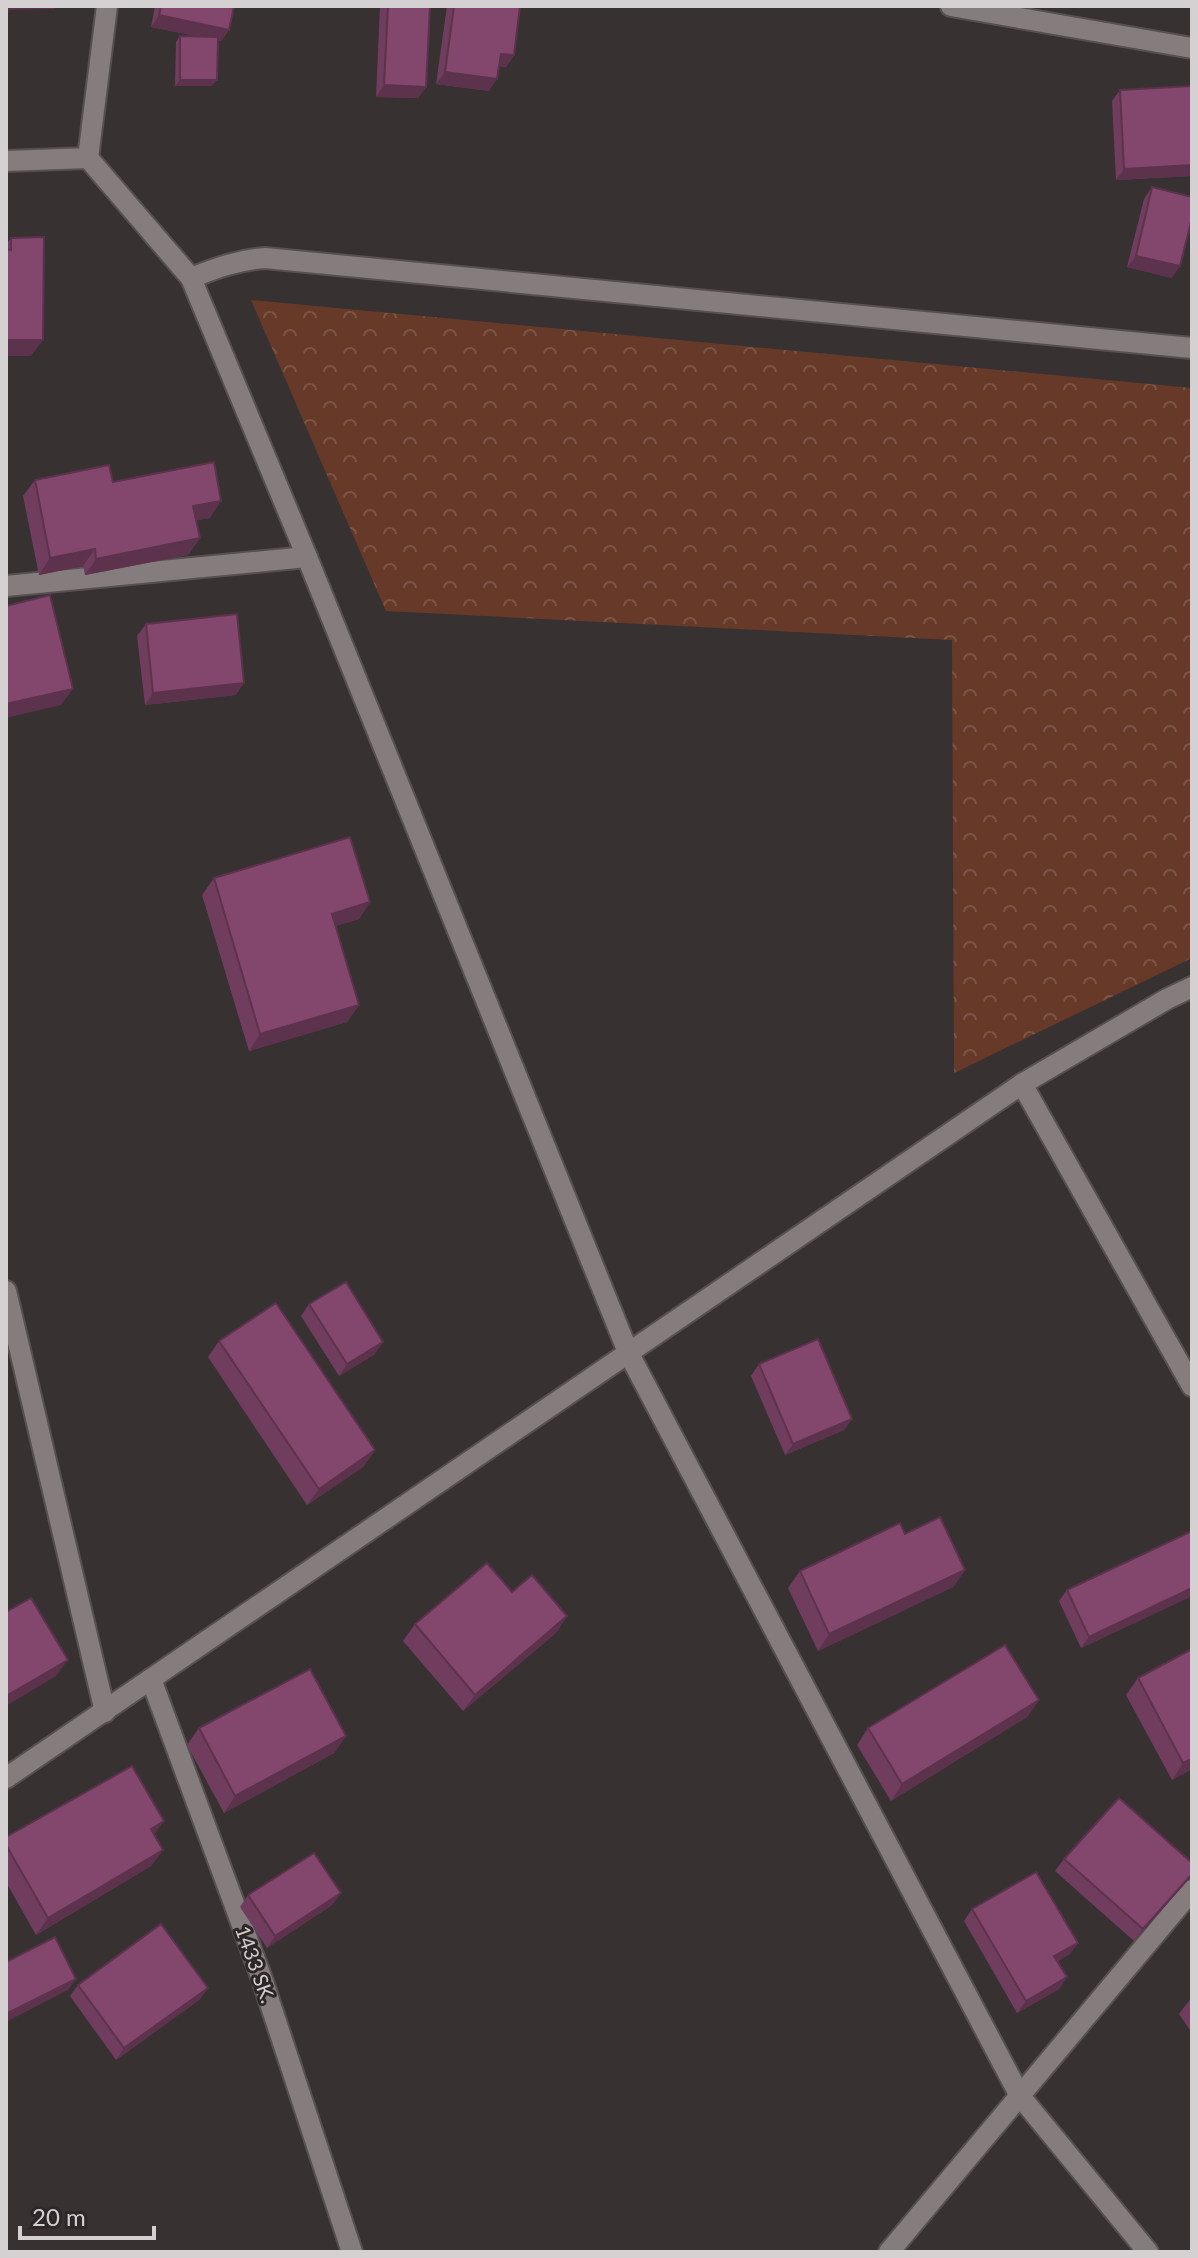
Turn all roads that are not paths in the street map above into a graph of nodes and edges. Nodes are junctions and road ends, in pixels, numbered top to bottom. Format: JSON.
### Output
{"nodes":[{"id":1,"x":107,"y":6,"type":"edge"},
{"id":2,"x":951,"y":6,"type":"edge"},
{"id":3,"x":1192,"y":48,"type":"edge"},
{"id":4,"x":88,"y":158,"type":"junction"},
{"id":5,"x":6,"y":161,"type":"edge"},
{"id":6,"x":191,"y":278,"type":"junction"},
{"id":7,"x":1192,"y":348,"type":"edge"},
{"id":8,"x":307,"y":557,"type":"junction"},
{"id":9,"x":6,"y":586,"type":"edge"},
{"id":10,"x":1192,"y":987,"type":"edge"},
{"id":11,"x":1022,"y":1084,"type":"junction"},
{"id":12,"x":6,"y":1291,"type":"edge"},
{"id":13,"x":628,"y":1352,"type":"junction"},
{"id":14,"x":1192,"y":1386,"type":"edge"},
{"id":15,"x":151,"y":1679,"type":"junction"},
{"id":16,"x":105,"y":1712,"type":"junction"},
{"id":17,"x":6,"y":1778,"type":"edge"},
{"id":18,"x":1192,"y":1890,"type":"edge"},
{"id":19,"x":1020,"y":2096,"type":"junction"},
{"id":20,"x":352,"y":2252,"type":"edge"},
{"id":21,"x":889,"y":2252,"type":"edge"},
{"id":22,"x":1148,"y":2252,"type":"edge"}],
"edges":[{"from":1,"to":4,"type":"street"},
{"from":2,"to":3,"type":"street"},
{"from":4,"to":5,"type":"street"},
{"from":4,"to":6,"type":"street"},
{"from":6,"to":7,"type":"street"},
{"from":6,"to":8,"type":"street"},
{"from":8,"to":9,"type":"street"},
{"from":8,"to":13,"type":"street"},
{"from":10,"to":11,"type":"street"},
{"from":11,"to":13,"type":"street"},
{"from":11,"to":14,"type":"street"},
{"from":12,"to":16,"type":"street"},
{"from":13,"to":15,"type":"street"},
{"from":13,"to":19,"type":"street"},
{"from":15,"to":16,"type":"street"},
{"from":15,"to":20,"type":"street","name":"1433 SK."},
{"from":16,"to":17,"type":"street"},
{"from":18,"to":19,"type":"street"},
{"from":19,"to":21,"type":"street"},
{"from":19,"to":22,"type":"street"}]}
